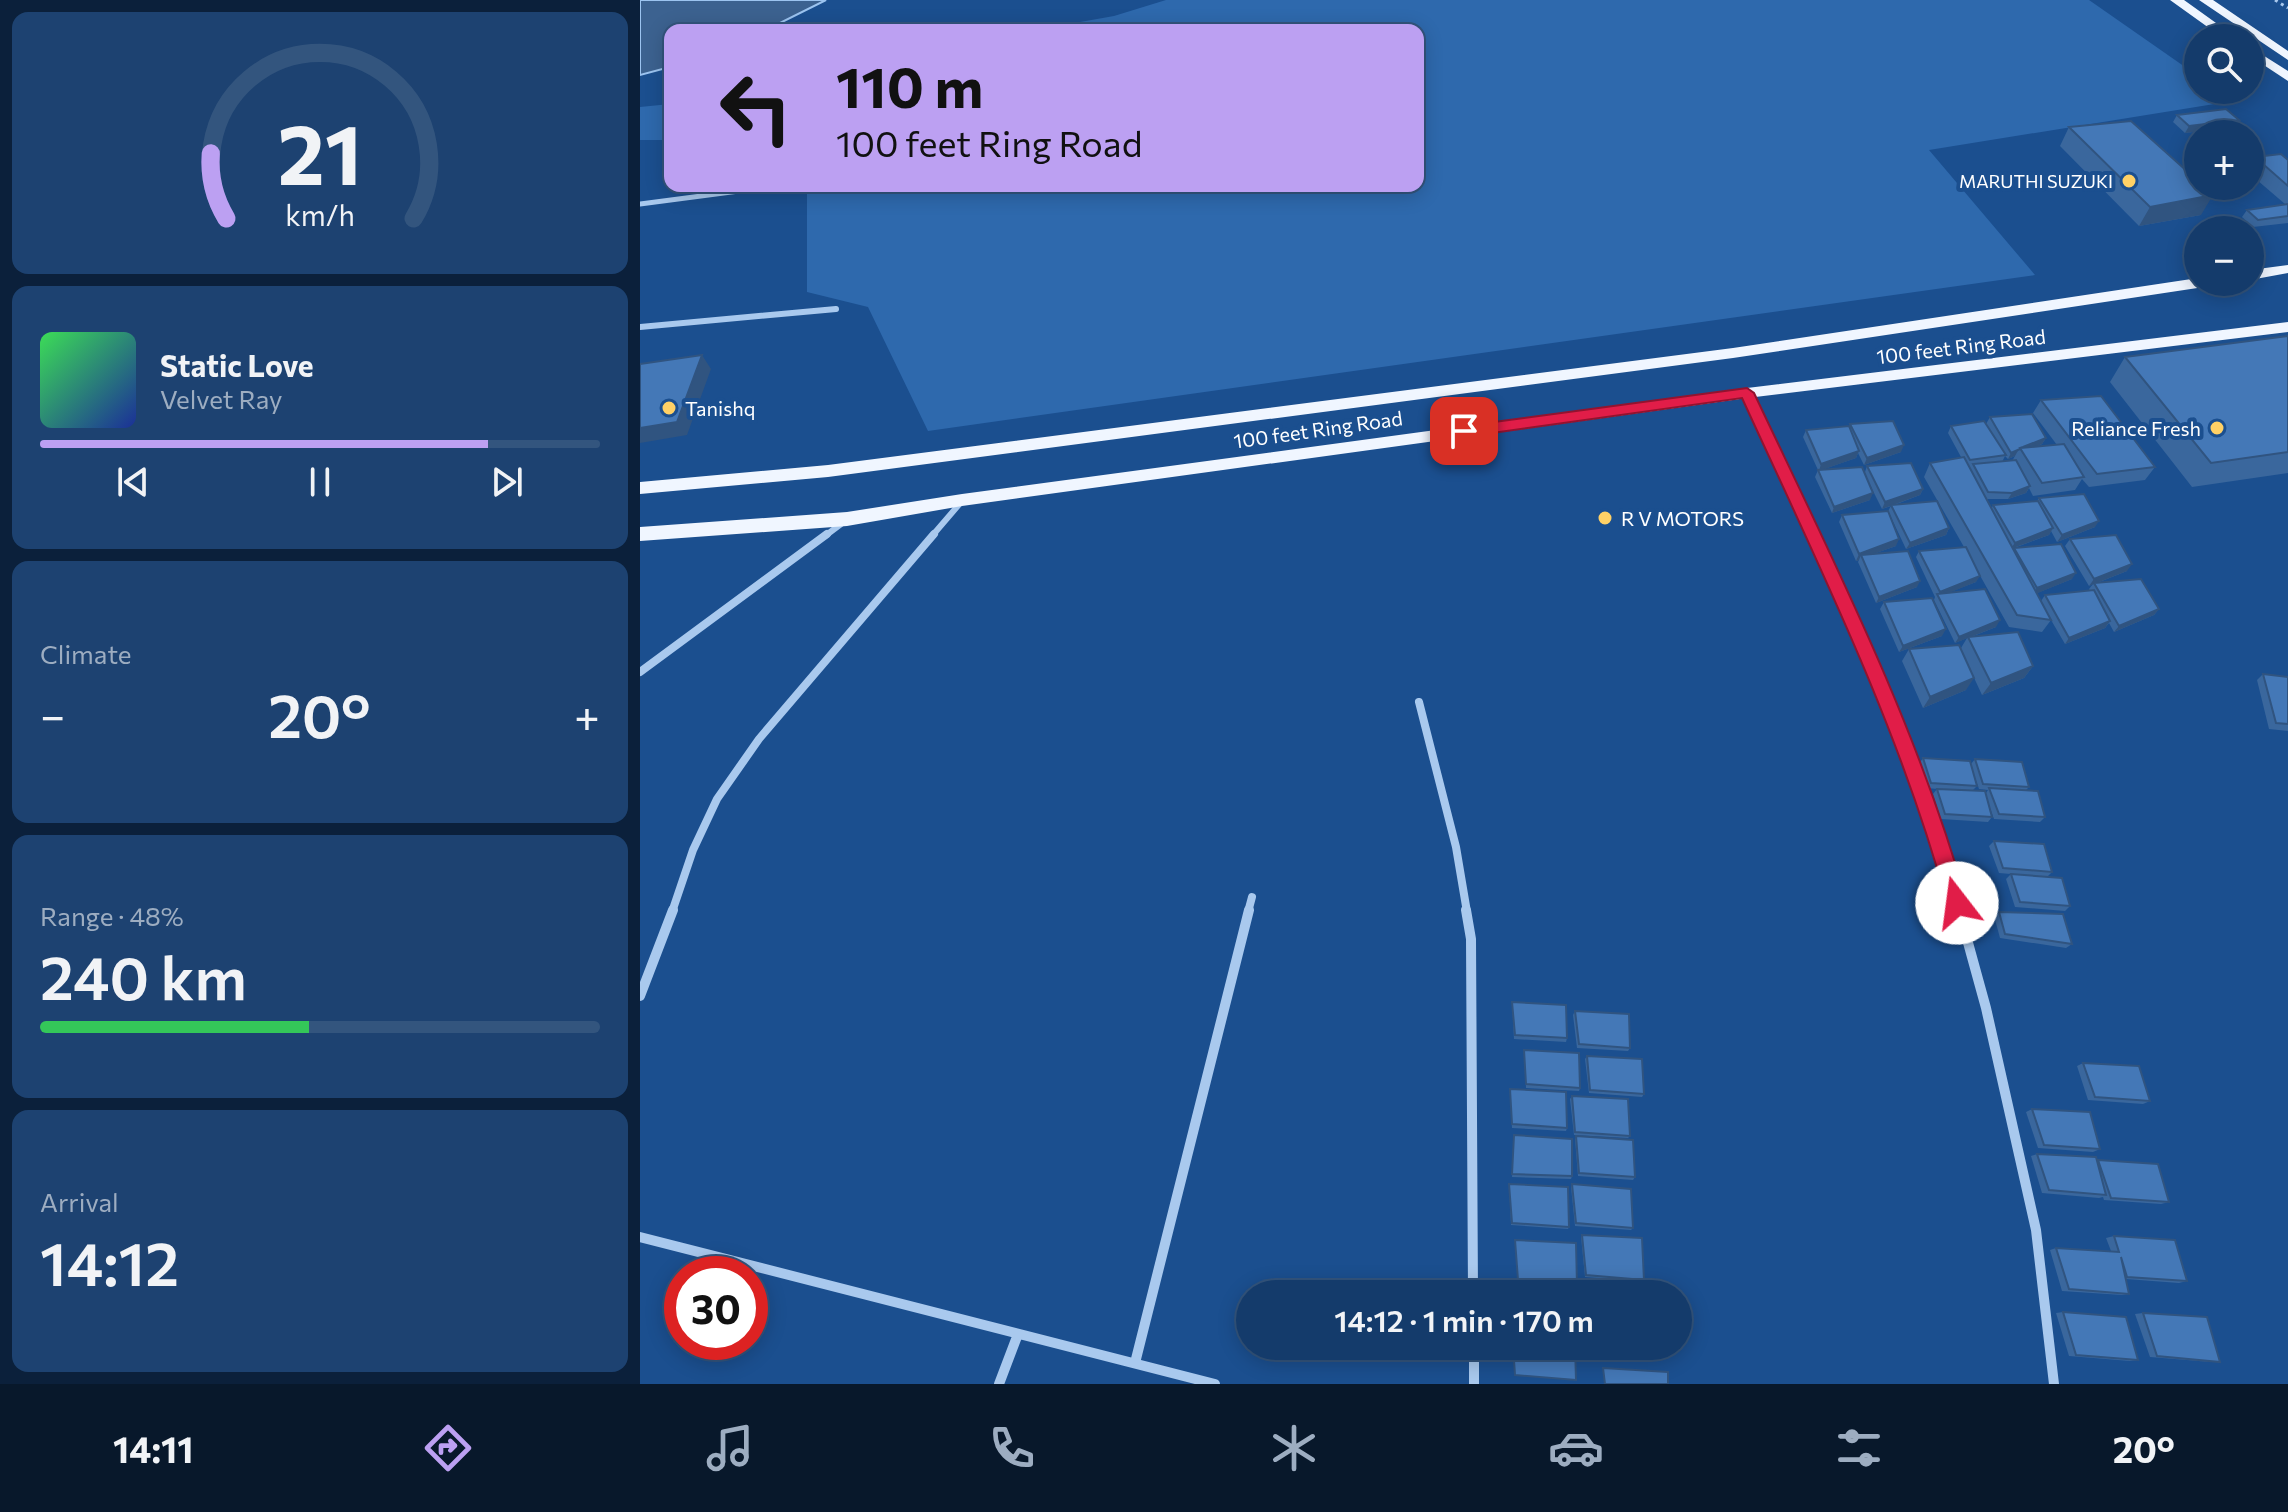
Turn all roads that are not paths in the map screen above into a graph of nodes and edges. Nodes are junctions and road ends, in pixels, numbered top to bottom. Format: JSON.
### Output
{"nodes":[{"id":1,"x":2176,"y":0,"type":"edge"},
{"id":2,"x":2205,"y":0,"type":"edge"},
{"id":3,"x":2211,"y":24,"type":"edge"},
{"id":4,"x":2288,"y":56,"type":"edge"},
{"id":5,"x":2264,"y":61,"type":"edge"},
{"id":6,"x":2288,"y":77,"type":"edge"},
{"id":7,"x":731,"y":192,"type":"edge"},
{"id":8,"x":640,"y":204,"type":"edge"},
{"id":9,"x":2288,"y":269,"type":"edge"},
{"id":10,"x":2264,"y":273,"type":"edge"},
{"id":11,"x":2184,"y":285,"type":"edge"},
{"id":12,"x":836,"y":309,"type":"dead end"},
{"id":13,"x":640,"y":327,"type":"edge"},
{"id":14,"x":2288,"y":327,"type":"edge"},
{"id":15,"x":1747,"y":393,"type":"junction"},
{"id":16,"x":640,"y":488,"type":"edge"},
{"id":17,"x":962,"y":500,"type":"junction"},
{"id":18,"x":847,"y":519,"type":"junction"},
{"id":19,"x":640,"y":534,"type":"edge"},
{"id":20,"x":640,"y":672,"type":"edge"},
{"id":21,"x":1419,"y":702,"type":"dead end"},
{"id":22,"x":1252,"y":897,"type":"dead end"},
{"id":23,"x":640,"y":996,"type":"edge"},
{"id":24,"x":640,"y":1237,"type":"edge"},
{"id":25,"x":1473,"y":1280,"type":"edge"},
{"id":26,"x":1018,"y":1334,"type":"junction"},
{"id":27,"x":1474,"y":1360,"type":"edge"},
{"id":28,"x":1135,"y":1363,"type":"junction"},
{"id":29,"x":999,"y":1384,"type":"edge"},
{"id":30,"x":1215,"y":1384,"type":"edge"},
{"id":31,"x":1474,"y":1384,"type":"edge"},
{"id":32,"x":2054,"y":1384,"type":"edge"}],
"edges":[{"from":1,"to":3,"type":"main road"},
{"from":2,"to":4,"type":"main road"},
{"from":5,"to":6,"type":"main road"},
{"from":7,"to":8,"type":"street"},
{"from":9,"to":10,"type":"main road"},
{"from":11,"to":16,"type":"main road","name":"100 feet Ring Road"},
{"from":12,"to":13,"type":"street"},
{"from":14,"to":15,"type":"main road","name":"100 feet Ring Road"},
{"from":15,"to":17,"type":"main road","name":"100 feet Ring Road"},
{"from":15,"to":32,"type":"street"},
{"from":17,"to":18,"type":"main road","name":"100 feet Ring Road"},
{"from":17,"to":23,"type":"street"},
{"from":18,"to":19,"type":"main road","name":"100 feet Ring Road"},
{"from":18,"to":20,"type":"street"},
{"from":21,"to":25,"type":"street"},
{"from":22,"to":28,"type":"street"},
{"from":24,"to":26,"type":"street"},
{"from":26,"to":28,"type":"street"},
{"from":26,"to":29,"type":"street"},
{"from":27,"to":31,"type":"street"},
{"from":28,"to":30,"type":"street"}]}
